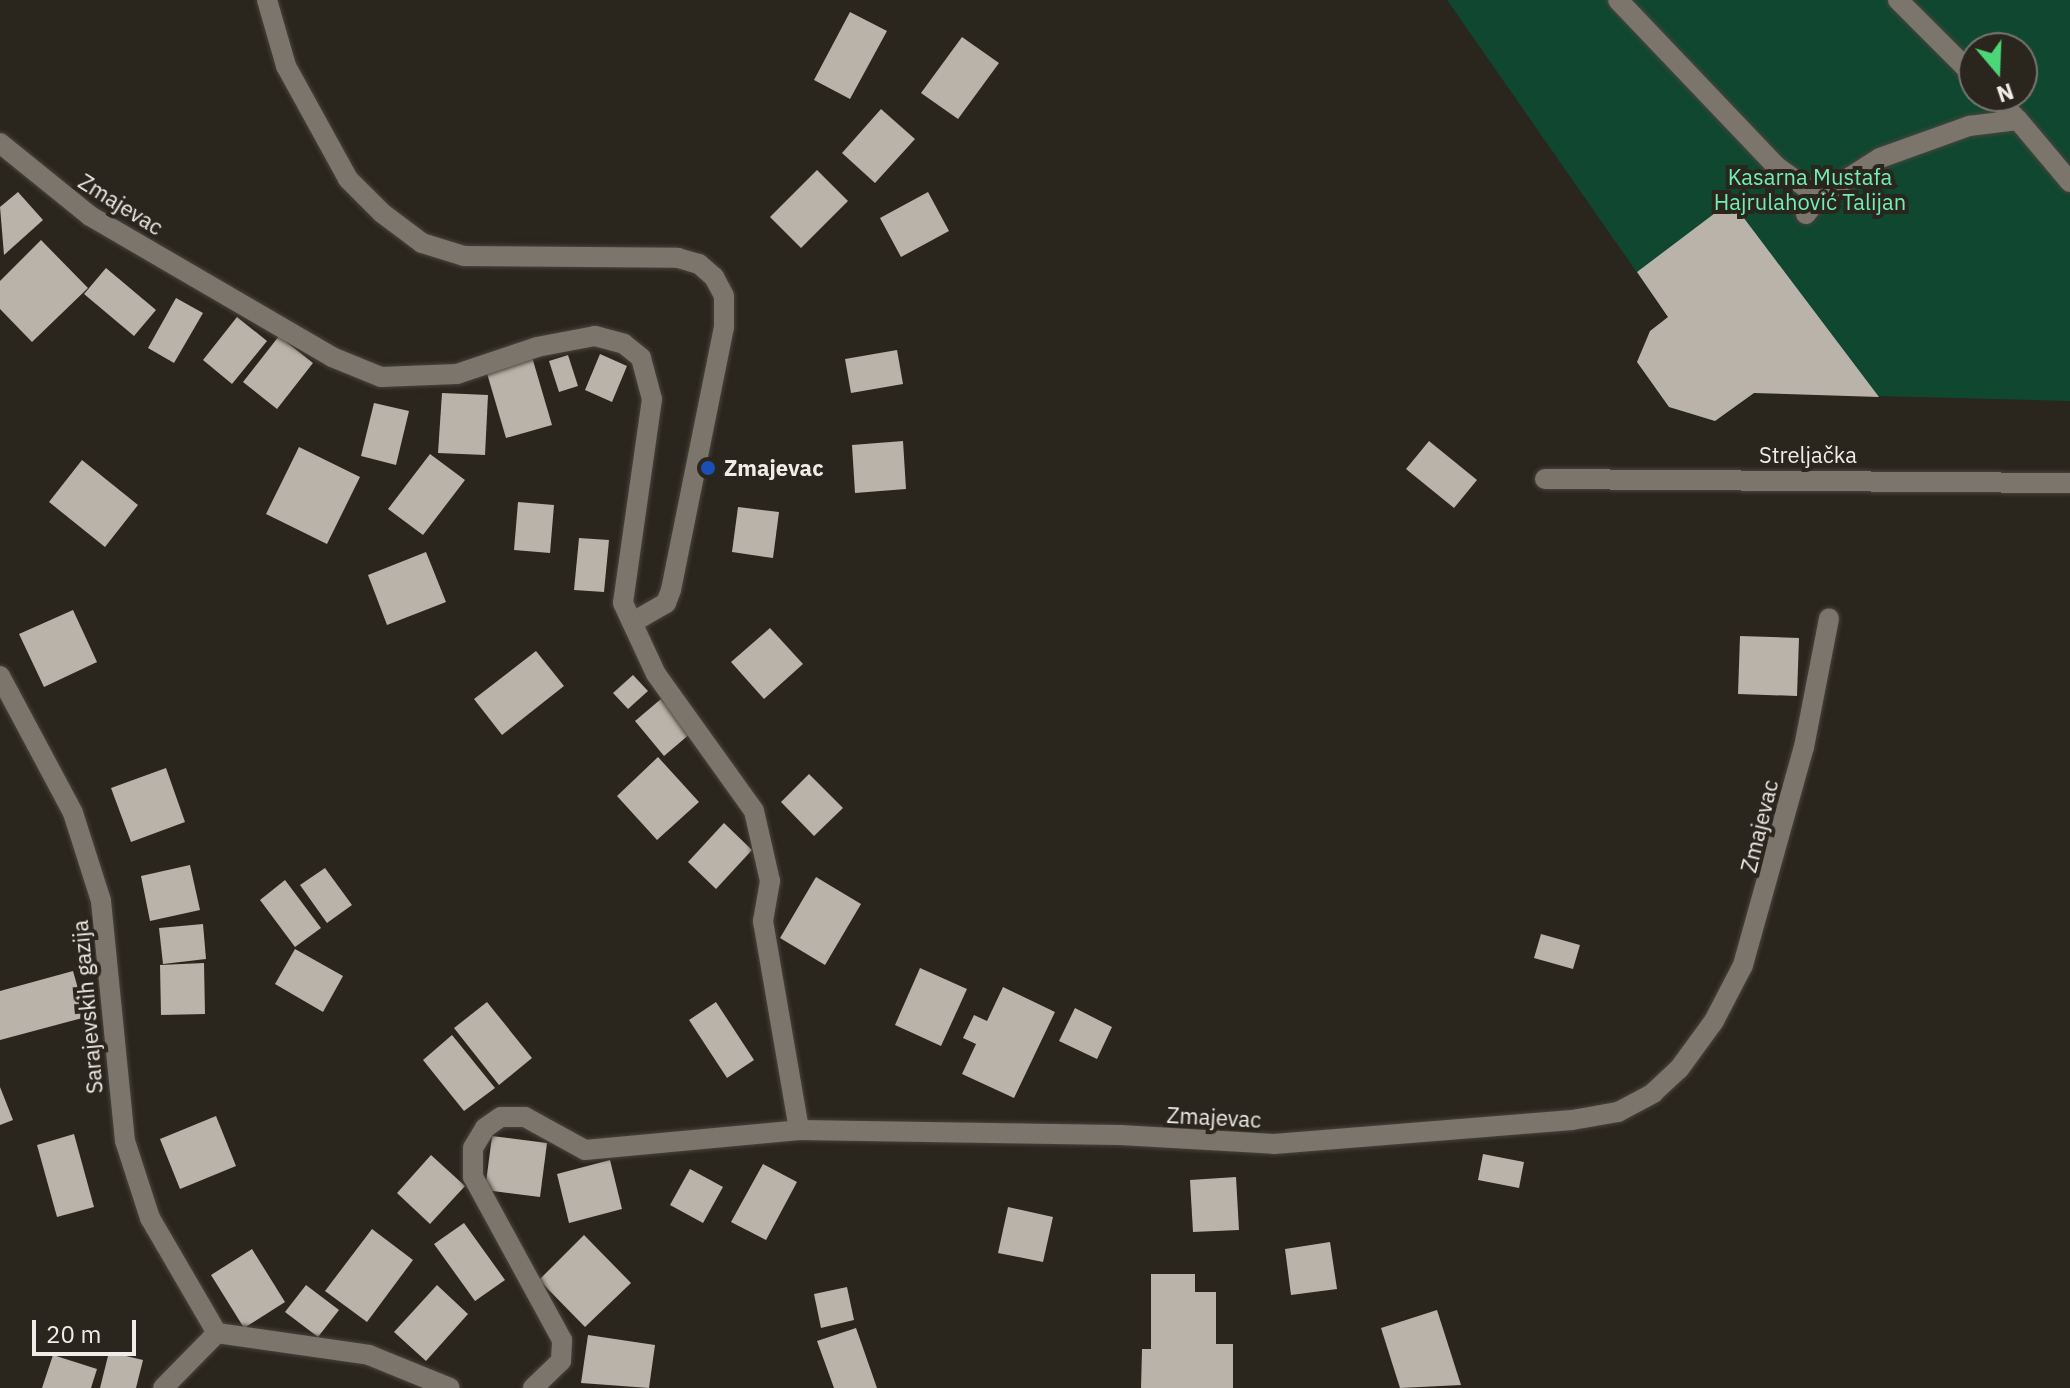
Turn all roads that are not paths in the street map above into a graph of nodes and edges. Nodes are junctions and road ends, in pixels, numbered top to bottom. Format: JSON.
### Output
{"nodes":[{"id":1,"x":267,"y":0,"type":"edge"},
{"id":2,"x":1618,"y":0,"type":"edge"},
{"id":3,"x":1898,"y":0,"type":"edge"},
{"id":4,"x":1958,"y":60,"type":"edge"},
{"id":5,"x":2010,"y":112,"type":"edge"},
{"id":6,"x":2018,"y":120,"type":"junction"},
{"id":7,"x":0,"y":143,"type":"edge"},
{"id":8,"x":2070,"y":182,"type":"edge"},
{"id":9,"x":1819,"y":197,"type":"junction"},
{"id":10,"x":1806,"y":214,"type":"dead end"},
{"id":11,"x":1545,"y":479,"type":"dead end"},
{"id":12,"x":2070,"y":483,"type":"edge"},
{"id":13,"x":1829,"y":618,"type":"dead end"},
{"id":14,"x":632,"y":623,"type":"junction"},
{"id":15,"x":0,"y":676,"type":"edge"},
{"id":16,"x":799,"y":1130,"type":"junction"},
{"id":17,"x":217,"y":1333,"type":"junction"},
{"id":18,"x":163,"y":1388,"type":"edge"},
{"id":19,"x":450,"y":1388,"type":"edge"},
{"id":20,"x":533,"y":1388,"type":"edge"}],
"edges":[{"from":1,"to":14,"type":"street"},
{"from":2,"to":9,"type":"street"},
{"from":3,"to":4,"type":"street"},
{"from":5,"to":6,"type":"street"},
{"from":6,"to":8,"type":"street"},
{"from":6,"to":9,"type":"street"},
{"from":7,"to":14,"type":"street","name":"Zmajevac"},
{"from":9,"to":10,"type":"street"},
{"from":11,"to":12,"type":"street","name":"Streljačka"},
{"from":13,"to":16,"type":"street","name":"Zmajevac"},
{"from":14,"to":16,"type":"street","name":"Zmajevac"},
{"from":15,"to":17,"type":"street","name":"Sarajevskih gazija"},
{"from":16,"to":20,"type":"street"},
{"from":17,"to":18,"type":"street"},
{"from":17,"to":19,"type":"street"}]}
